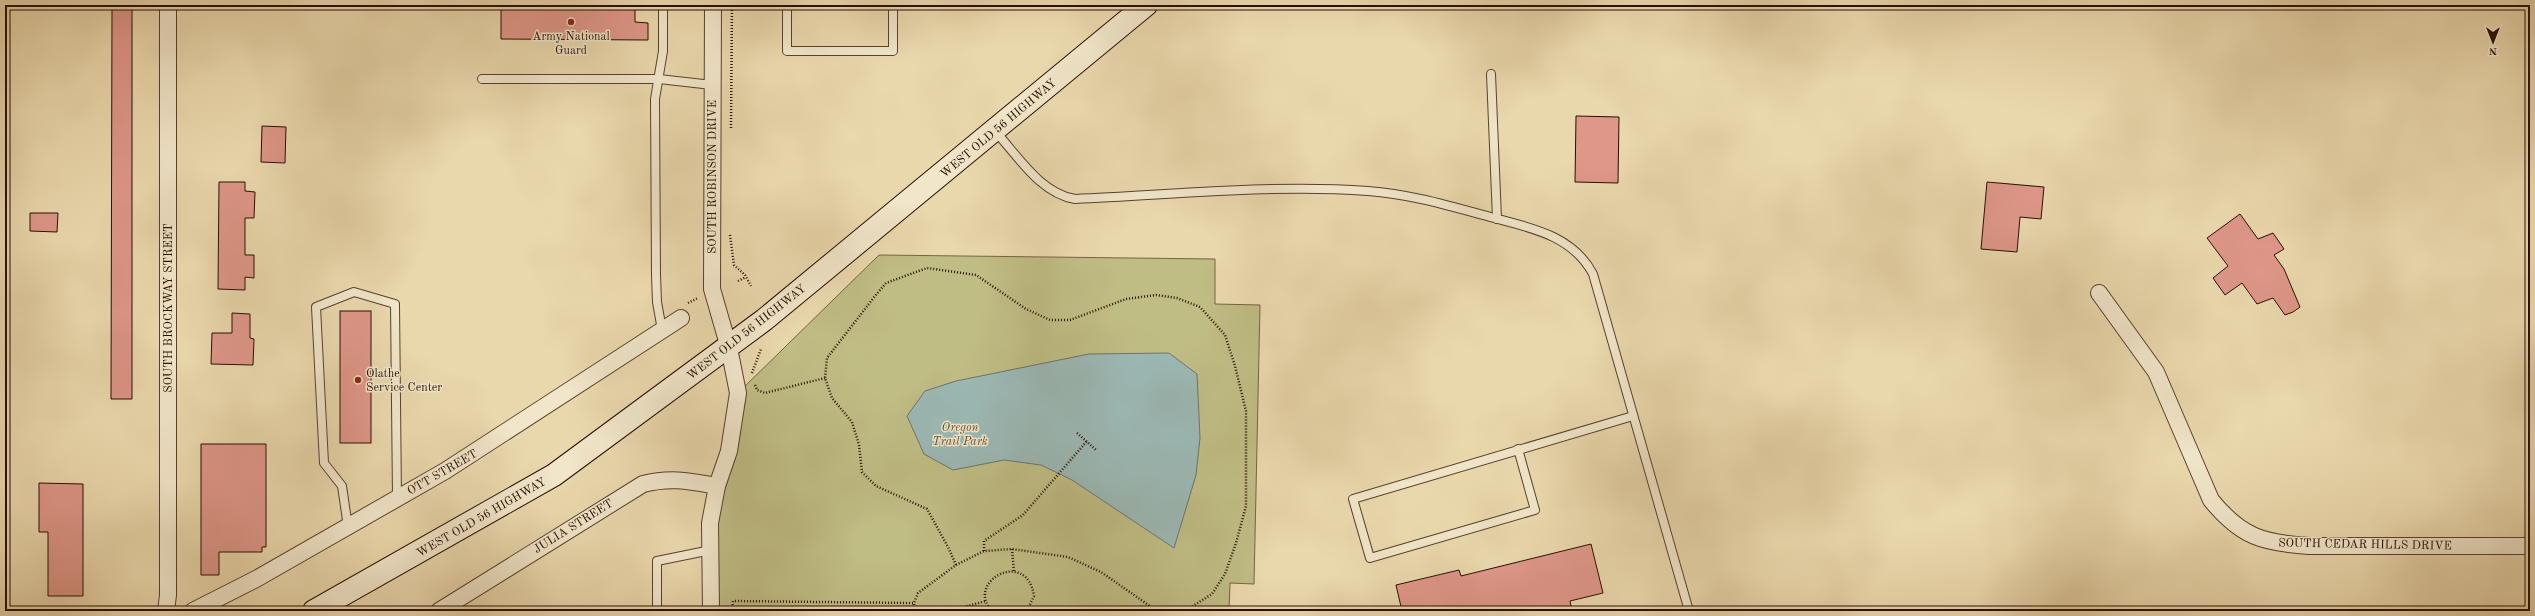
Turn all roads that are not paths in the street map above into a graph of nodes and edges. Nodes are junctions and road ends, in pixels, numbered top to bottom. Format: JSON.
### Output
{"nodes":[{"id":1,"x":168,"y":5,"type":"edge"},
{"id":2,"x":663,"y":5,"type":"edge"},
{"id":3,"x":712,"y":5,"type":"edge"},
{"id":4,"x":787,"y":5,"type":"edge"},
{"id":5,"x":893,"y":5,"type":"edge"},
{"id":6,"x":1146,"y":5,"type":"edge"},
{"id":7,"x":1490,"y":74,"type":"dead end"},
{"id":8,"x":482,"y":79,"type":"dead end"},
{"id":9,"x":659,"y":79,"type":"junction"},
{"id":10,"x":712,"y":85,"type":"junction"},
{"id":11,"x":995,"y":130,"type":"junction"},
{"id":12,"x":1496,"y":219,"type":"junction"},
{"id":13,"x":2099,"y":293,"type":"dead end"},
{"id":14,"x":681,"y":318,"type":"dead end"},
{"id":15,"x":662,"y":330,"type":"junction"},
{"id":16,"x":729,"y":348,"type":"junction"},
{"id":17,"x":1633,"y":416,"type":"junction"},
{"id":18,"x":1518,"y":449,"type":"junction"},
{"id":19,"x":717,"y":486,"type":"junction"},
{"id":20,"x":397,"y":498,"type":"junction"},
{"id":21,"x":348,"y":527,"type":"junction"},
{"id":22,"x":2530,"y":546,"type":"edge"},
{"id":23,"x":710,"y":550,"type":"junction"},
{"id":24,"x":166,"y":611,"type":"edge"},
{"id":25,"x":193,"y":611,"type":"edge"},
{"id":26,"x":314,"y":611,"type":"edge"},
{"id":27,"x":439,"y":611,"type":"edge"},
{"id":28,"x":657,"y":611,"type":"edge"},
{"id":29,"x":711,"y":611,"type":"edge"},
{"id":30,"x":1689,"y":611,"type":"edge"},
{"id":31,"x":1740,"y":611,"type":"edge"},
{"id":32,"x":1752,"y":611,"type":"edge"}],
"edges":[{"from":1,"to":24,"type":"street","name":"SOUTH BROCKWAY STREET"},
{"from":2,"to":9,"type":"lane"},
{"from":3,"to":10,"type":"street","name":"SOUTH ROBINSON DRIVE"},
{"from":4,"to":5,"type":"lane"},
{"from":6,"to":11,"type":"main road","name":"WEST OLD 56 HIGHWAY"},
{"from":7,"to":12,"type":"lane"},
{"from":8,"to":9,"type":"lane"},
{"from":9,"to":10,"type":"lane"},
{"from":9,"to":15,"type":"lane"},
{"from":10,"to":16,"type":"street","name":"SOUTH ROBINSON DRIVE"},
{"from":11,"to":12,"type":"lane"},
{"from":11,"to":16,"type":"main road","name":"WEST OLD 56 HIGHWAY"},
{"from":12,"to":17,"type":"lane"},
{"from":13,"to":22,"type":"street","name":"SOUTH CEDAR HILLS DRIVE"},
{"from":14,"to":15,"type":"street","name":"OTT STREET"},
{"from":15,"to":20,"type":"street","name":"OTT STREET"},
{"from":16,"to":19,"type":"street","name":"SOUTH ROBINSON DRIVE"},
{"from":16,"to":26,"type":"main road","name":"WEST OLD 56 HIGHWAY"},
{"from":17,"to":18,"type":"lane"},
{"from":17,"to":30,"type":"lane"},
{"from":18,"to":18,"type":"lane"},
{"from":19,"to":23,"type":"street","name":"SOUTH ROBINSON DRIVE"},
{"from":19,"to":27,"type":"street","name":"JULIA STREET"},
{"from":20,"to":21,"type":"street","name":"OTT STREET"},
{"from":20,"to":21,"type":"lane"},
{"from":21,"to":25,"type":"street","name":"OTT STREET"},
{"from":23,"to":28,"type":"lane"},
{"from":23,"to":29,"type":"street","name":"SOUTH ROBINSON DRIVE"},
{"from":31,"to":32,"type":"lane"}]}
